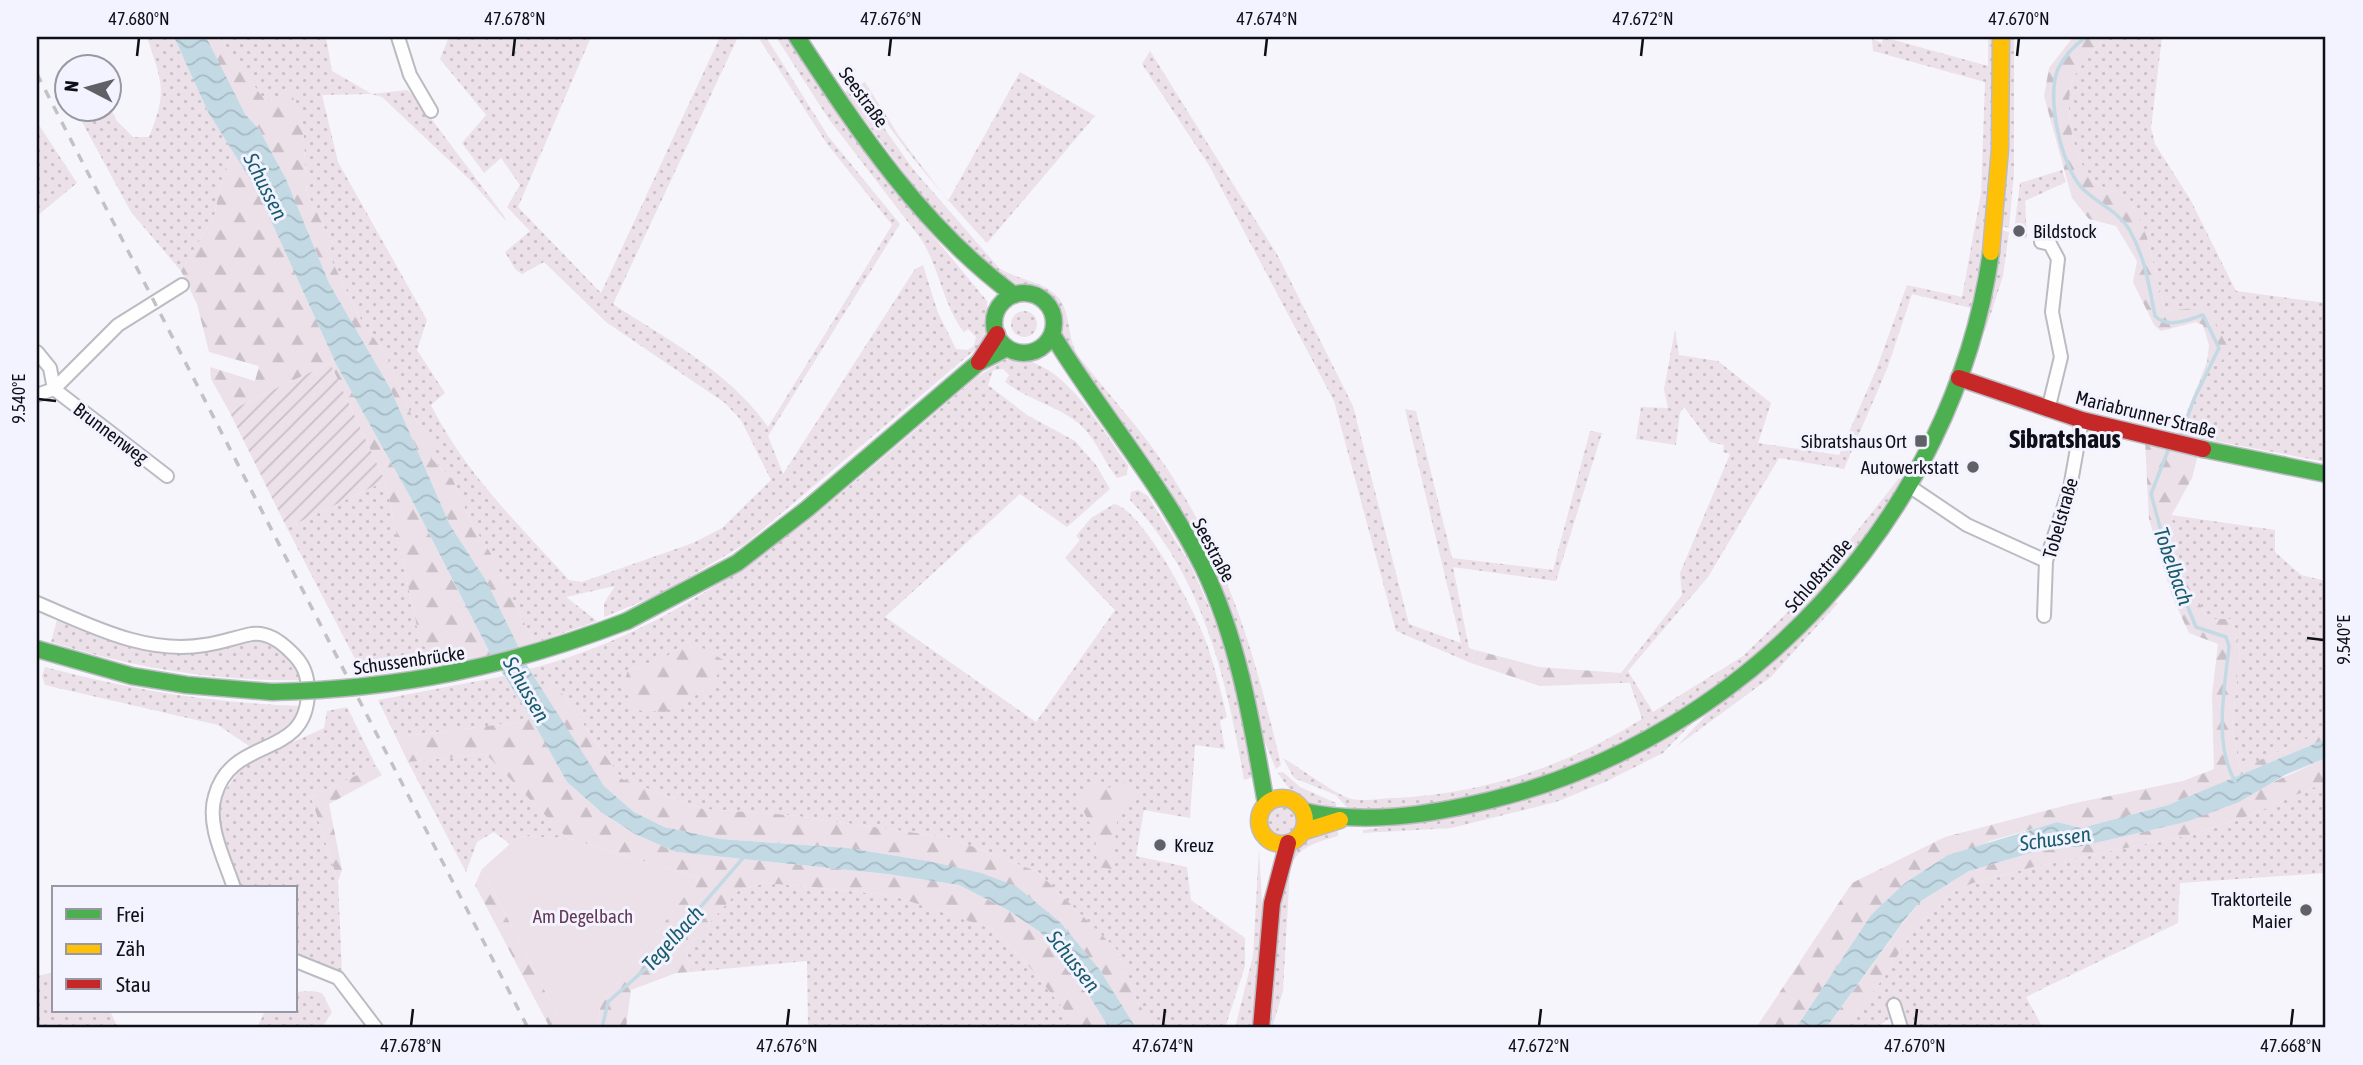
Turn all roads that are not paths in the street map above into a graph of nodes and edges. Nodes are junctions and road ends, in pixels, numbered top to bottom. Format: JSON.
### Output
{"nodes":[{"id":1,"x":398,"y":37,"type":"edge"},
{"id":2,"x":797,"y":37,"type":"edge"},
{"id":3,"x":2001,"y":37,"type":"edge"},
{"id":4,"x":431,"y":111,"type":"dead end"},
{"id":5,"x":2041,"y":242,"type":"dead end"},
{"id":6,"x":983,"y":275,"type":"junction"},
{"id":7,"x":183,"y":285,"type":"dead end"},
{"id":8,"x":1014,"y":295,"type":"junction"},
{"id":9,"x":997,"y":310,"type":"junction"},
{"id":10,"x":996,"y":334,"type":"junction"},
{"id":11,"x":1052,"y":334,"type":"junction"},
{"id":12,"x":1007,"y":348,"type":"junction"},
{"id":13,"x":37,"y":352,"type":"edge"},
{"id":14,"x":1034,"y":352,"type":"junction"},
{"id":15,"x":978,"y":363,"type":"junction"},
{"id":16,"x":1959,"y":378,"type":"junction"},
{"id":17,"x":1083,"y":387,"type":"junction"},
{"id":18,"x":54,"y":389,"type":"junction"},
{"id":19,"x":1994,"y":391,"type":"junction"},
{"id":20,"x":37,"y":395,"type":"edge"},
{"id":21,"x":1950,"y":401,"type":"junction"},
{"id":22,"x":2048,"y":410,"type":"junction"},
{"id":23,"x":2082,"y":420,"type":"junction"},
{"id":24,"x":2326,"y":474,"type":"edge"},
{"id":25,"x":167,"y":476,"type":"dead end"},
{"id":26,"x":1909,"y":486,"type":"junction"},
{"id":27,"x":2046,"y":561,"type":"junction"},
{"id":28,"x":37,"y":603,"type":"edge"},
{"id":29,"x":2044,"y":616,"type":"dead end"},
{"id":30,"x":37,"y":649,"type":"edge"},
{"id":31,"x":1260,"y":755,"type":"junction"},
{"id":32,"x":1286,"y":798,"type":"junction"},
{"id":33,"x":1266,"y":804,"type":"junction"},
{"id":34,"x":1303,"y":811,"type":"junction"},
{"id":35,"x":1345,"y":818,"type":"junction"},
{"id":36,"x":1302,"y":832,"type":"junction"},
{"id":37,"x":1264,"y":837,"type":"junction"},
{"id":38,"x":1288,"y":843,"type":"junction"},
{"id":39,"x":233,"y":886,"type":"edge"},
{"id":40,"x":1272,"y":903,"type":"junction"},
{"id":41,"x":298,"y":962,"type":"edge"},
{"id":42,"x":1894,"y":1005,"type":"dead end"},
{"id":43,"x":376,"y":1028,"type":"edge"},
{"id":44,"x":1261,"y":1028,"type":"edge"},
{"id":45,"x":1901,"y":1028,"type":"edge"}],
"edges":[{"from":1,"to":4,"type":"street"},
{"from":2,"to":6,"type":"main road","name":"Seestraße"},
{"from":3,"to":16,"type":"main road","name":"Schloßstraße"},
{"from":5,"to":22,"type":"street"},
{"from":6,"to":8,"type":"main road","name":"Seestraße"},
{"from":6,"to":9,"type":"main road","name":"Seestraße"},
{"from":7,"to":18,"type":"street"},
{"from":8,"to":9,"type":"main road"},
{"from":8,"to":11,"type":"main road","name":"Seestraße"},
{"from":9,"to":10,"type":"main road","name":"Seestraße"},
{"from":10,"to":12,"type":"main road"},
{"from":10,"to":15,"type":"main road"},
{"from":11,"to":14,"type":"main road"},
{"from":11,"to":17,"type":"main road","name":"Seestraße"},
{"from":12,"to":14,"type":"main road","name":"Seestraße"},
{"from":12,"to":15,"type":"main road"},
{"from":13,"to":18,"type":"street"},
{"from":14,"to":17,"type":"main road","name":"Seestraße"},
{"from":15,"to":30,"type":"main road","name":"Schussenbrücke","bridge":true},
{"from":16,"to":19,"type":"main road","name":"Mariabrunner Straße"},
{"from":16,"to":21,"type":"main road","name":"Schloßstraße"},
{"from":17,"to":31,"type":"main road","name":"Seestraße"},
{"from":18,"to":20,"type":"street"},
{"from":18,"to":25,"type":"street","name":"Brunnenweg"},
{"from":19,"to":21,"type":"main road"},
{"from":19,"to":22,"type":"main road","name":"Mariabrunner Straße"},
{"from":21,"to":26,"type":"main road","name":"Schloßstraße"},
{"from":22,"to":23,"type":"main road","name":"Mariabrunner Straße"},
{"from":23,"to":24,"type":"main road","name":"Mariabrunner Straße"},
{"from":23,"to":27,"type":"street","name":"Tobelstraße"},
{"from":26,"to":27,"type":"street"},
{"from":26,"to":35,"type":"main road","name":"Schloßstraße"},
{"from":27,"to":29,"type":"street","name":"Tobelstraße"},
{"from":28,"to":39,"type":"street"},
{"from":31,"to":32,"type":"main road","name":"Seestraße"},
{"from":31,"to":33,"type":"main road","name":"Seestraße"},
{"from":32,"to":33,"type":"main road"},
{"from":32,"to":34,"type":"main road"},
{"from":33,"to":37,"type":"main road"},
{"from":34,"to":35,"type":"main road","name":"Schloßstraße"},
{"from":34,"to":36,"type":"main road"},
{"from":35,"to":36,"type":"main road","name":"Schloßstraße"},
{"from":36,"to":38,"type":"main road"},
{"from":37,"to":38,"type":"main road"},
{"from":37,"to":40,"type":"main road"},
{"from":38,"to":40,"type":"main road"},
{"from":40,"to":44,"type":"main road"},
{"from":41,"to":43,"type":"street"},
{"from":42,"to":45,"type":"street"}]}
